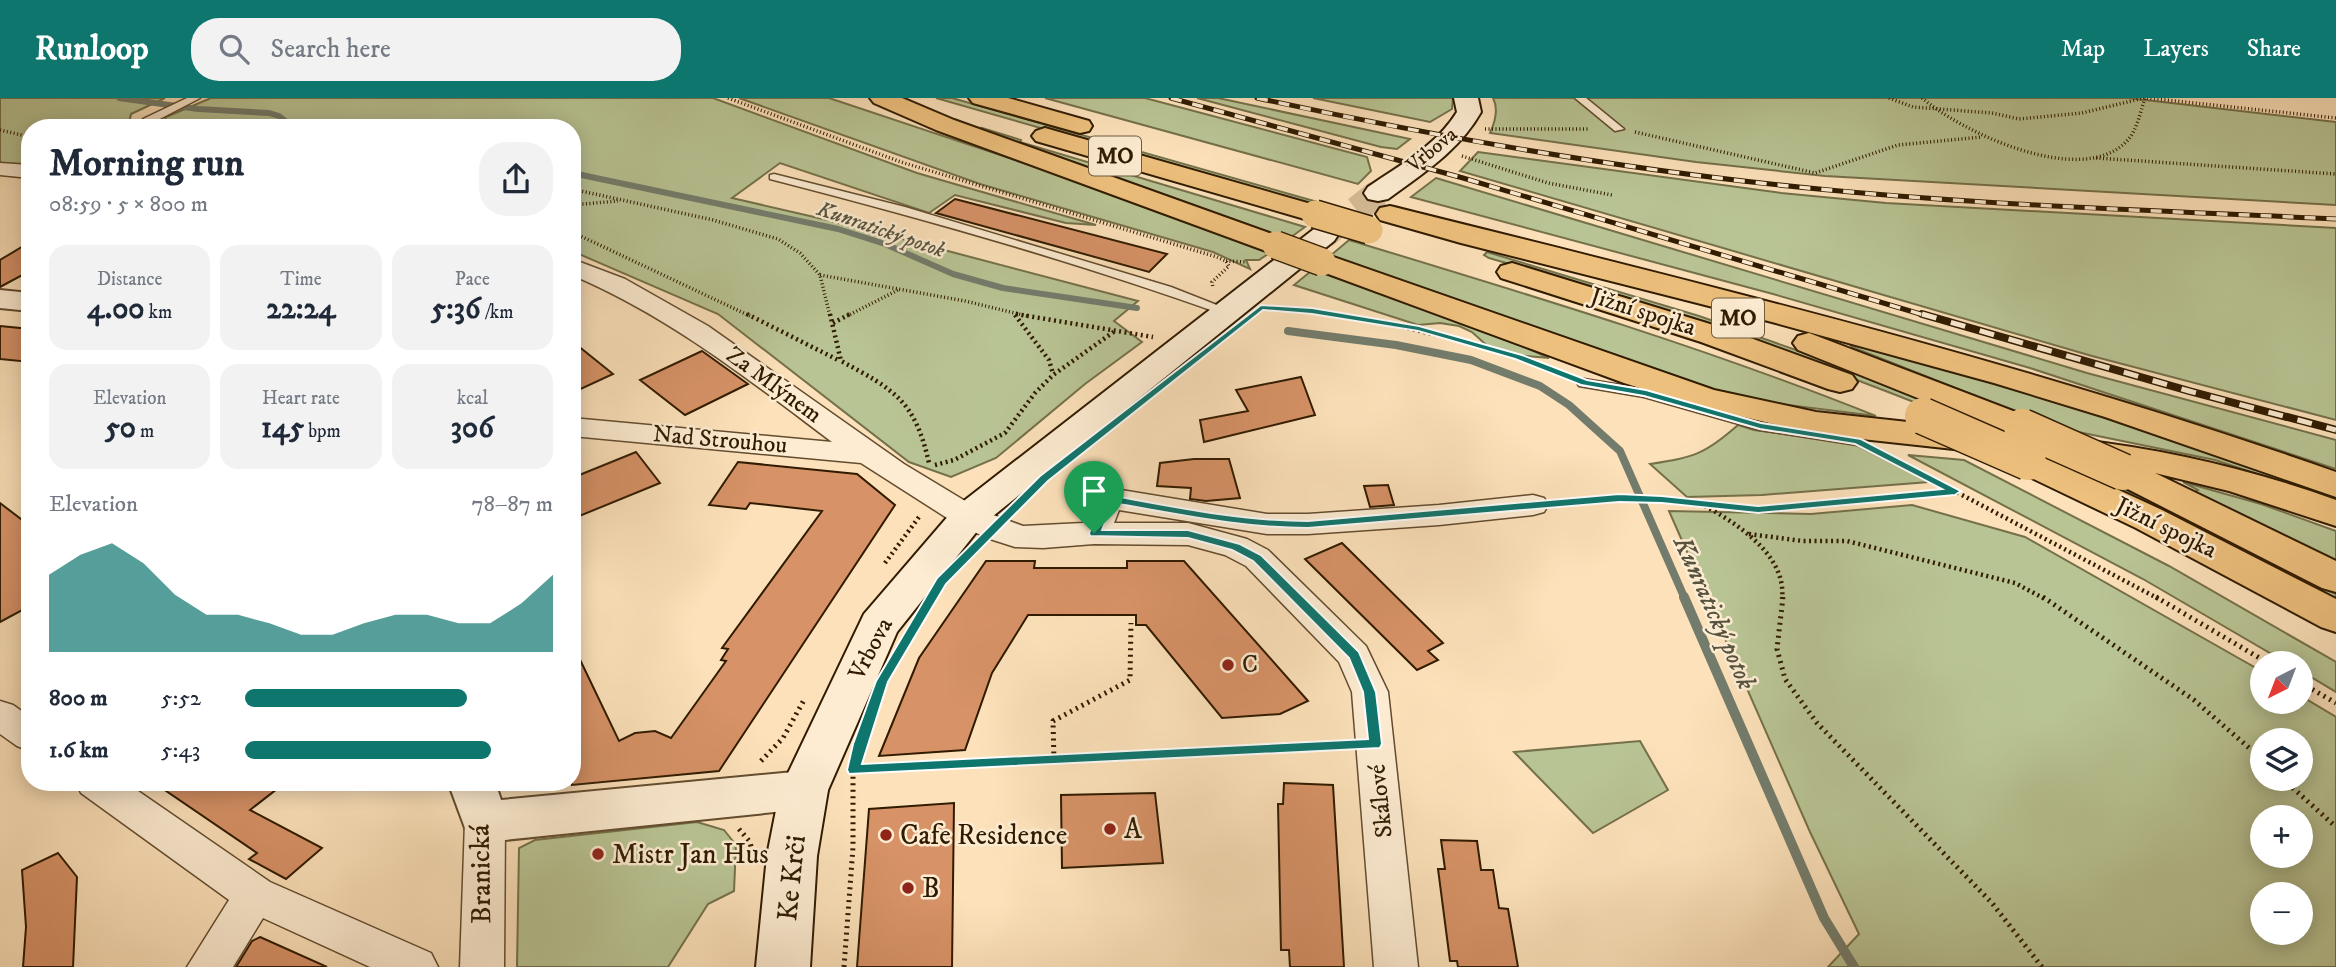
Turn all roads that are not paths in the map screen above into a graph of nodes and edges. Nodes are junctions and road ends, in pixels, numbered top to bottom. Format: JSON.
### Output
{"nodes":[{"id":1,"x":882,"y":98,"type":"edge"},
{"id":2,"x":915,"y":98,"type":"edge"},
{"id":3,"x":981,"y":98,"type":"edge"},
{"id":4,"x":1466,"y":98,"type":"edge"},
{"id":5,"x":1580,"y":98,"type":"edge"},
{"id":6,"x":194,"y":99,"type":"edge"},
{"id":7,"x":152,"y":119,"type":"edge"},
{"id":8,"x":1619,"y":129,"type":"road end"},
{"id":9,"x":0,"y":169,"type":"edge"},
{"id":10,"x":21,"y":171,"type":"edge"},
{"id":11,"x":774,"y":177,"type":"dead end"},
{"id":12,"x":1379,"y":212,"type":"junction"},
{"id":13,"x":1324,"y":228,"type":"junction"},
{"id":14,"x":1447,"y":230,"type":"junction"},
{"id":15,"x":581,"y":270,"type":"edge"},
{"id":16,"x":0,"y":299,"type":"edge"},
{"id":17,"x":21,"y":301,"type":"edge"},
{"id":18,"x":1223,"y":302,"type":"junction"},
{"id":19,"x":1584,"y":383,"type":"dead end"},
{"id":20,"x":581,"y":428,"type":"edge"},
{"id":21,"x":1857,"y":441,"type":"road end"},
{"id":22,"x":2025,"y":444,"type":"junction"},
{"id":23,"x":867,"y":454,"type":"junction"},
{"id":24,"x":2336,"y":485,"type":"edge"},
{"id":25,"x":1533,"y":505,"type":"road end"},
{"id":26,"x":2336,"y":514,"type":"edge"},
{"id":27,"x":969,"y":516,"type":"junction"},
{"id":28,"x":1094,"y":533,"type":"junction"},
{"id":29,"x":2336,"y":578,"type":"edge"},
{"id":30,"x":2336,"y":617,"type":"edge"},
{"id":31,"x":0,"y":715,"type":"edge"},
{"id":32,"x":21,"y":730,"type":"edge"},
{"id":33,"x":804,"y":790,"type":"junction"},
{"id":34,"x":108,"y":791,"type":"edge"},
{"id":35,"x":478,"y":802,"type":"edge"},
{"id":36,"x":255,"y":895,"type":"junction"},
{"id":37,"x":209,"y":967,"type":"edge"},
{"id":38,"x":416,"y":967,"type":"edge"},
{"id":39,"x":482,"y":967,"type":"edge"},
{"id":40,"x":783,"y":967,"type":"edge"},
{"id":41,"x":1396,"y":967,"type":"edge"}],
"edges":[{"from":1,"to":13,"type":"highway","bridge":true},
{"from":2,"to":13,"type":"highway","name":"Jižní spojka","number":"MO"},
{"from":3,"to":13,"type":"highway","name":"Jižní spojka","number":"MO"},
{"from":4,"to":12,"type":"main road","name":"Vrbova"},
{"from":5,"to":8,"type":"lane"},
{"from":6,"to":7,"type":"lane"},
{"from":9,"to":10,"type":"street"},
{"from":11,"to":18,"type":"lane"},
{"from":12,"to":13,"type":"highway","name":"Jižní spojka","number":"MO","bridge":true},
{"from":12,"to":14,"type":"highway","name":"Jižní spojka","number":"MO"},
{"from":12,"to":22,"type":"highway","name":"Jižní spojka","number":"MO","bridge":true},
{"from":13,"to":18,"type":"main road","name":"Vrbova"},
{"from":13,"to":26,"type":"highway"},
{"from":14,"to":22,"type":"highway","name":"Jižní spojka","number":"MO"},
{"from":14,"to":24,"type":"highway"},
{"from":15,"to":23,"type":"street","name":"Za Mlýnem"},
{"from":16,"to":17,"type":"main road"},
{"from":18,"to":27,"type":"main road","name":"Vrbova"},
{"from":19,"to":21,"type":"lane"},
{"from":20,"to":23,"type":"street","name":"Nad Strouhou"},
{"from":22,"to":29,"type":"highway","name":"Jižní spojka","number":"MO","bridge":true},
{"from":22,"to":30,"type":"highway","name":"Jižní spojka","number":"MO"},
{"from":23,"to":27,"type":"street","name":"Za Mlýnem"},
{"from":25,"to":28,"type":"street"},
{"from":27,"to":28,"type":"street"},
{"from":27,"to":33,"type":"main road","name":"Vrbova"},
{"from":28,"to":41,"type":"street","name":"Skálové"},
{"from":31,"to":32,"type":"street"},
{"from":33,"to":35,"type":"main road"},
{"from":33,"to":40,"type":"main road","name":"Ke Krči"},
{"from":34,"to":36,"type":"street"},
{"from":35,"to":39,"type":"street","name":"Branická"},
{"from":36,"to":37,"type":"street"},
{"from":36,"to":38,"type":"street"}]}
